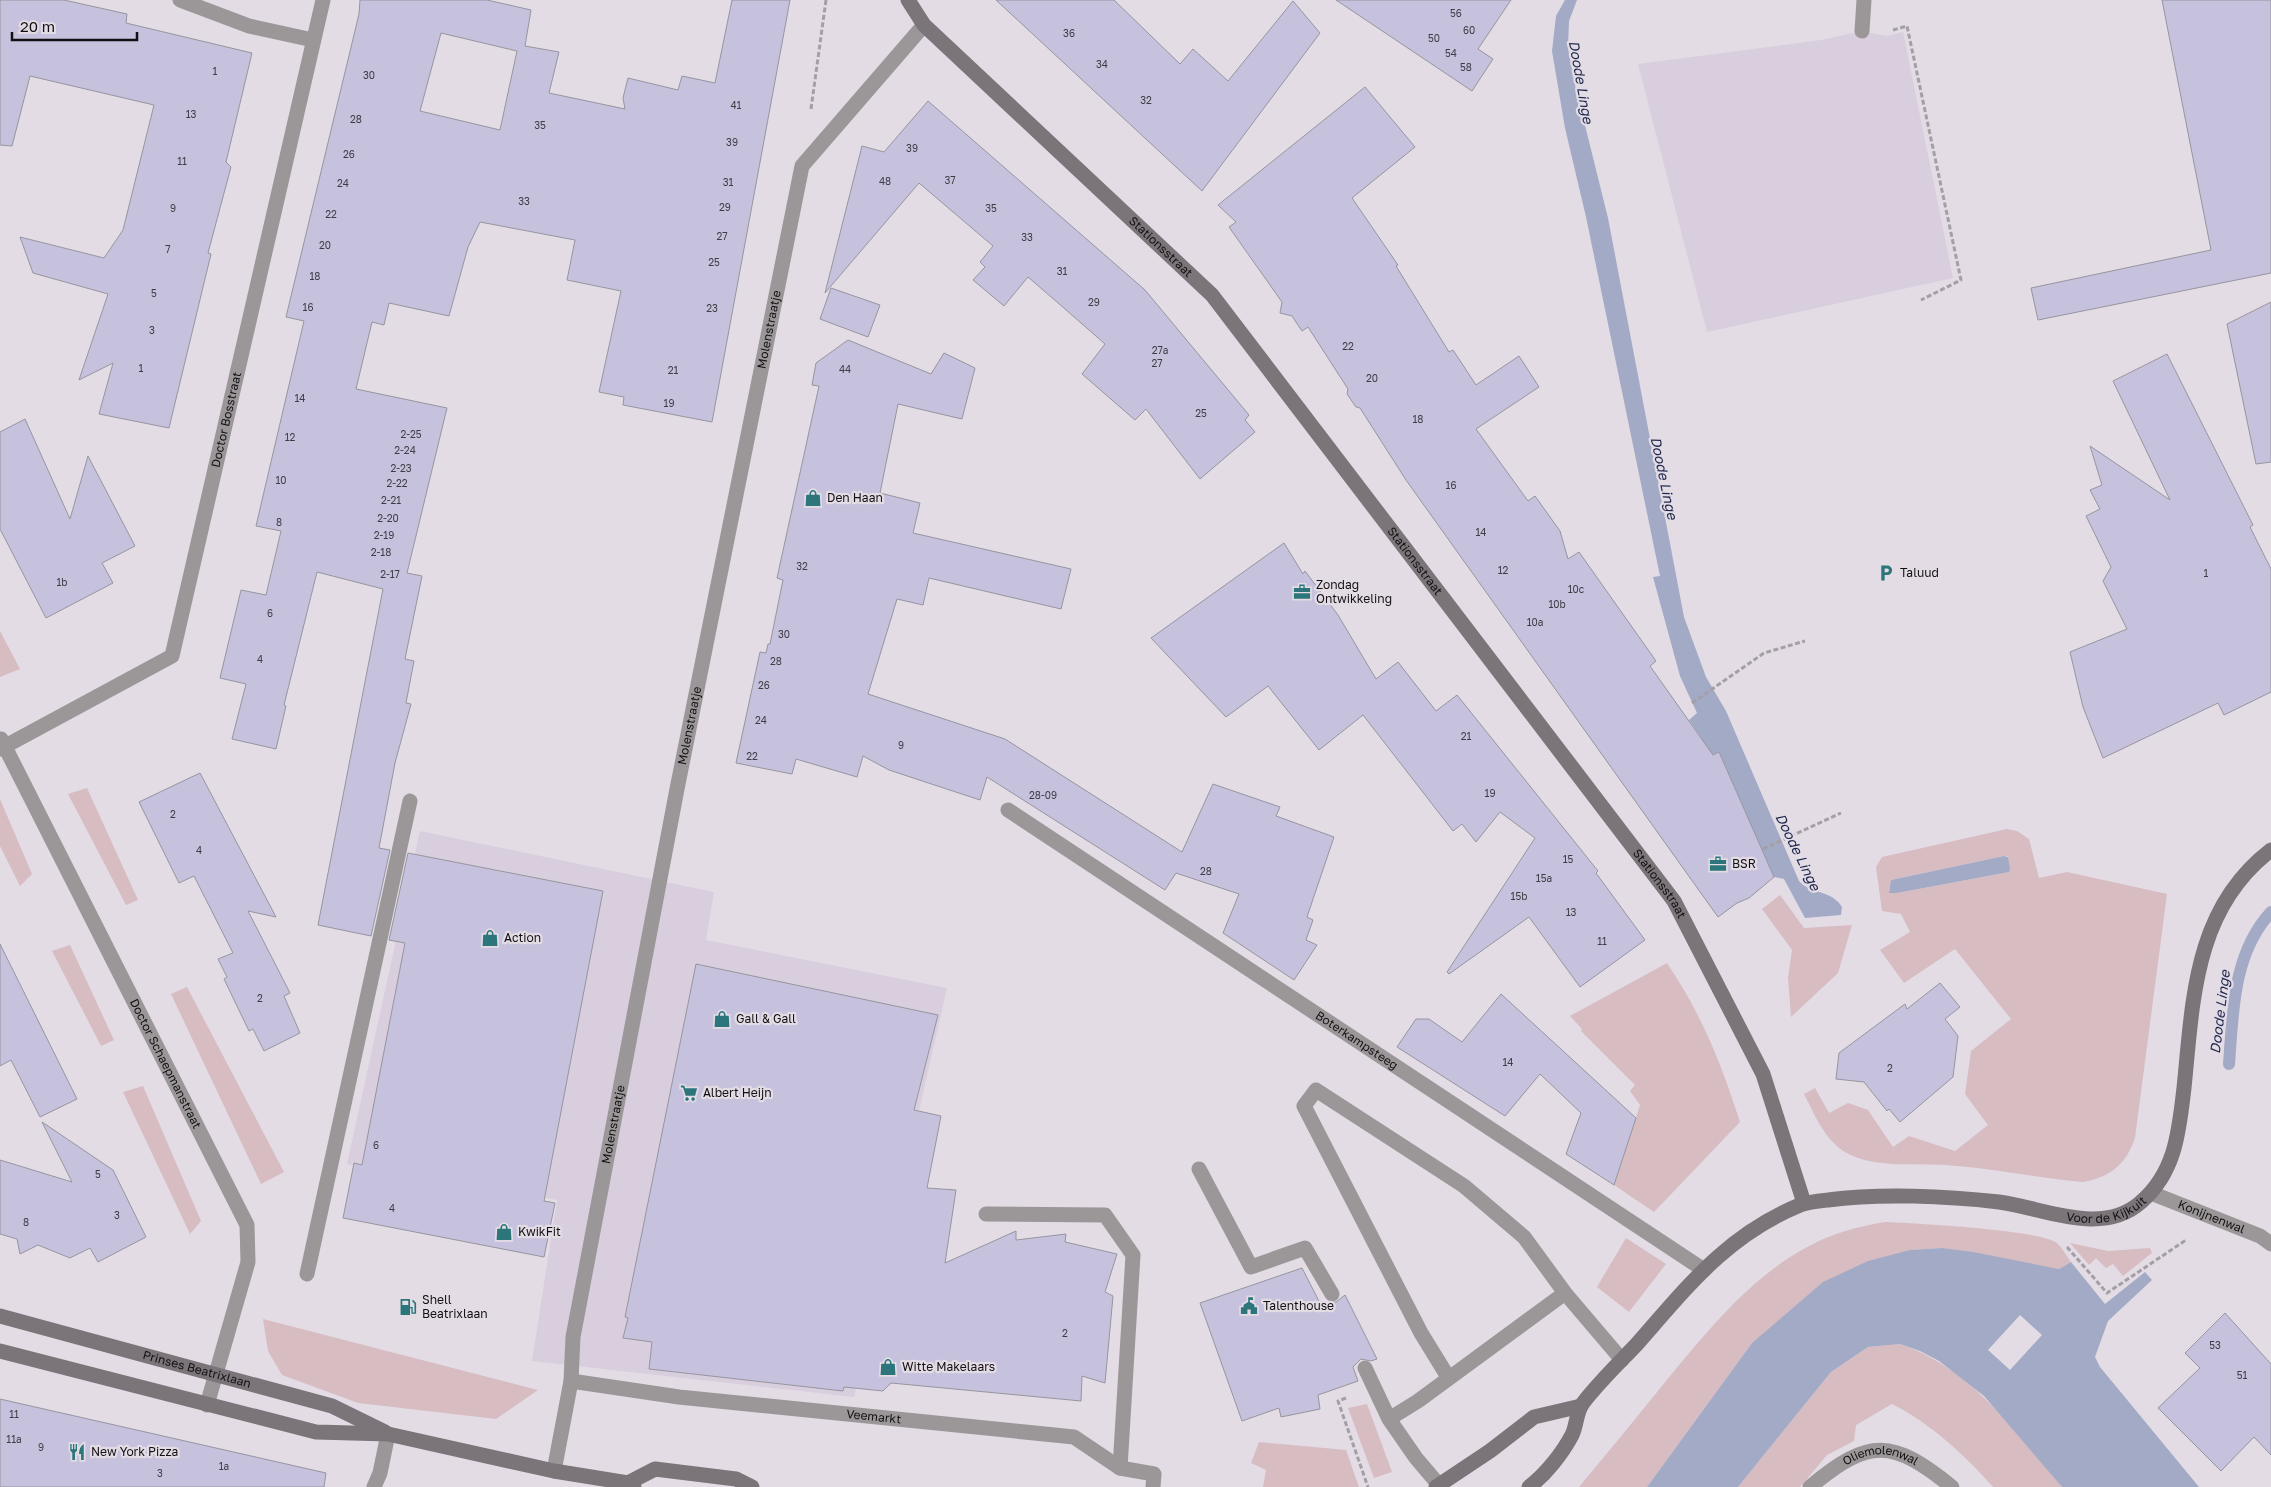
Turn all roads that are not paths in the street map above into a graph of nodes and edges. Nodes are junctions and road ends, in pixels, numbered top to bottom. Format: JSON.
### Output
{"nodes":[{"id":1,"x":180,"y":0,"type":"edge"},
{"id":2,"x":323,"y":0,"type":"edge"},
{"id":3,"x":908,"y":0,"type":"edge"},
{"id":4,"x":1864,"y":0,"type":"edge"},
{"id":5,"x":924,"y":25,"type":"junction"},
{"id":6,"x":1862,"y":31,"type":"dead end"},
{"id":7,"x":314,"y":40,"type":"junction"},
{"id":8,"x":1,"y":744,"type":"edge"},
{"id":9,"x":410,"y":801,"type":"dead end"},
{"id":10,"x":1008,"y":810,"type":"dead end"},
{"id":11,"x":2271,"y":850,"type":"edge"},
{"id":12,"x":1199,"y":1169,"type":"dead end"},
{"id":13,"x":2151,"y":1193,"type":"junction"},
{"id":14,"x":1804,"y":1203,"type":"junction"},
{"id":15,"x":986,"y":1214,"type":"dead end"},
{"id":16,"x":2271,"y":1244,"type":"edge"},
{"id":17,"x":1704,"y":1270,"type":"junction"},
{"id":18,"x":307,"y":1274,"type":"dead end"},
{"id":19,"x":1565,"y":1293,"type":"junction"},
{"id":20,"x":1332,"y":1294,"type":"dead end"},
{"id":21,"x":0,"y":1316,"type":"edge"},
{"id":22,"x":0,"y":1351,"type":"edge"},
{"id":23,"x":1622,"y":1360,"type":"junction"},
{"id":24,"x":1365,"y":1368,"type":"dead end"},
{"id":25,"x":215,"y":1375,"type":"junction"},
{"id":26,"x":1448,"y":1377,"type":"junction"},
{"id":27,"x":571,"y":1381,"type":"junction"},
{"id":28,"x":207,"y":1405,"type":"junction"},
{"id":29,"x":1581,"y":1406,"type":"junction"},
{"id":30,"x":1390,"y":1419,"type":"junction"},
{"id":31,"x":388,"y":1434,"type":"junction"},
{"id":32,"x":1120,"y":1468,"type":"junction"},
{"id":33,"x":554,"y":1471,"type":"junction"},
{"id":34,"x":630,"y":1486,"type":"edge"},
{"id":35,"x":374,"y":1487,"type":"edge"},
{"id":36,"x":752,"y":1487,"type":"edge"},
{"id":37,"x":1153,"y":1487,"type":"edge"},
{"id":38,"x":1439,"y":1487,"type":"edge"},
{"id":39,"x":1528,"y":1487,"type":"edge"},
{"id":40,"x":1810,"y":1487,"type":"edge"},
{"id":41,"x":1952,"y":1487,"type":"edge"}],
"edges":[{"from":1,"to":7,"type":"street"},
{"from":2,"to":7,"type":"street","name":"Doctor Bosstraat"},
{"from":3,"to":5,"type":"street","name":"Stationsstraat"},
{"from":4,"to":6,"type":"street"},
{"from":5,"to":14,"type":"street","name":"Stationsstraat"},
{"from":5,"to":27,"type":"street","name":"Molenstraatje"},
{"from":7,"to":8,"type":"street","name":"Doctor Bosstraat"},
{"from":8,"to":25,"type":"street","name":"Doctor Schaepmanstraat"},
{"from":9,"to":18,"type":"street"},
{"from":10,"to":17,"type":"street","name":"Boterkampsteeg"},
{"from":11,"to":13,"type":"street","name":"Voor de Kijkuit"},
{"from":12,"to":20,"type":"street"},
{"from":13,"to":14,"type":"street","name":"Voor de Kijkuit"},
{"from":13,"to":16,"type":"street","name":"Konijnenwal"},
{"from":14,"to":17,"type":"street","name":"Voor de Kijkuit"},
{"from":15,"to":32,"type":"street"},
{"from":17,"to":23,"type":"street","name":"Voor de Kijkuit"},
{"from":19,"to":23,"type":"street"},
{"from":19,"to":26,"type":"street"},
{"from":19,"to":26,"type":"street"},
{"from":21,"to":25,"type":"street","name":"Prinses Beatrixlaan"},
{"from":22,"to":28,"type":"street","name":"Prinses Beatrixlaan"},
{"from":23,"to":29,"type":"street","name":"Voor de Kijkuit"},
{"from":24,"to":30,"type":"street"},
{"from":25,"to":28,"type":"street","name":"Doctor Schaepmanstraat"},
{"from":25,"to":31,"type":"street","name":"Prinses Beatrixlaan"},
{"from":26,"to":30,"type":"street"},
{"from":27,"to":32,"type":"street","name":"Veemarkt"},
{"from":27,"to":33,"type":"street","name":"Molenstraatje"},
{"from":28,"to":31,"type":"street","name":"Prinses Beatrixlaan"},
{"from":29,"to":38,"type":"street"},
{"from":29,"to":39,"type":"street"},
{"from":30,"to":38,"type":"street"},
{"from":31,"to":33,"type":"street","name":"Prinses Beatrixlaan"},
{"from":31,"to":35,"type":"street"},
{"from":32,"to":37,"type":"street","name":"Veemarkt"},
{"from":33,"to":34,"type":"street","name":"Prinses Beatrixlaan"},
{"from":34,"to":36,"type":"street"},
{"from":40,"to":41,"type":"street","name":"Oliemolenwal"}]}
